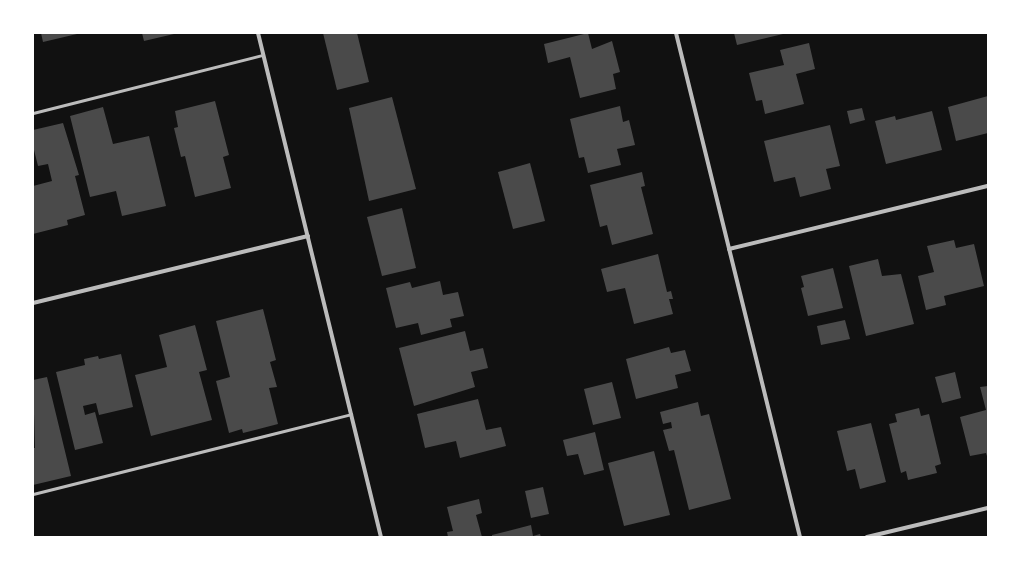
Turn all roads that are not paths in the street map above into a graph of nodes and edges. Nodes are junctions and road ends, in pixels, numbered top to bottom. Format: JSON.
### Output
{"nodes":[{"id":1,"x":258,"y":33,"type":"edge"},
{"id":2,"x":676,"y":33,"type":"edge"},
{"id":3,"x":263,"y":55,"type":"junction"},
{"id":4,"x":33,"y":113,"type":"edge"},
{"id":5,"x":988,"y":186,"type":"edge"},
{"id":6,"x":308,"y":236,"type":"junction"},
{"id":7,"x":729,"y":249,"type":"junction"},
{"id":8,"x":33,"y":303,"type":"edge"},
{"id":9,"x":351,"y":414,"type":"junction"},
{"id":10,"x":33,"y":494,"type":"edge"},
{"id":11,"x":988,"y":508,"type":"edge"},
{"id":12,"x":381,"y":537,"type":"edge"},
{"id":13,"x":800,"y":537,"type":"edge"},
{"id":14,"x":867,"y":537,"type":"edge"}],
"edges":[{"from":1,"to":3,"type":"street"},
{"from":2,"to":7,"type":"street"},
{"from":3,"to":4,"type":"lane"},
{"from":3,"to":6,"type":"street"},
{"from":5,"to":7,"type":"street"},
{"from":6,"to":8,"type":"street"},
{"from":6,"to":9,"type":"street"},
{"from":7,"to":13,"type":"street"},
{"from":9,"to":10,"type":"lane"},
{"from":9,"to":12,"type":"street"},
{"from":11,"to":14,"type":"street"}]}
